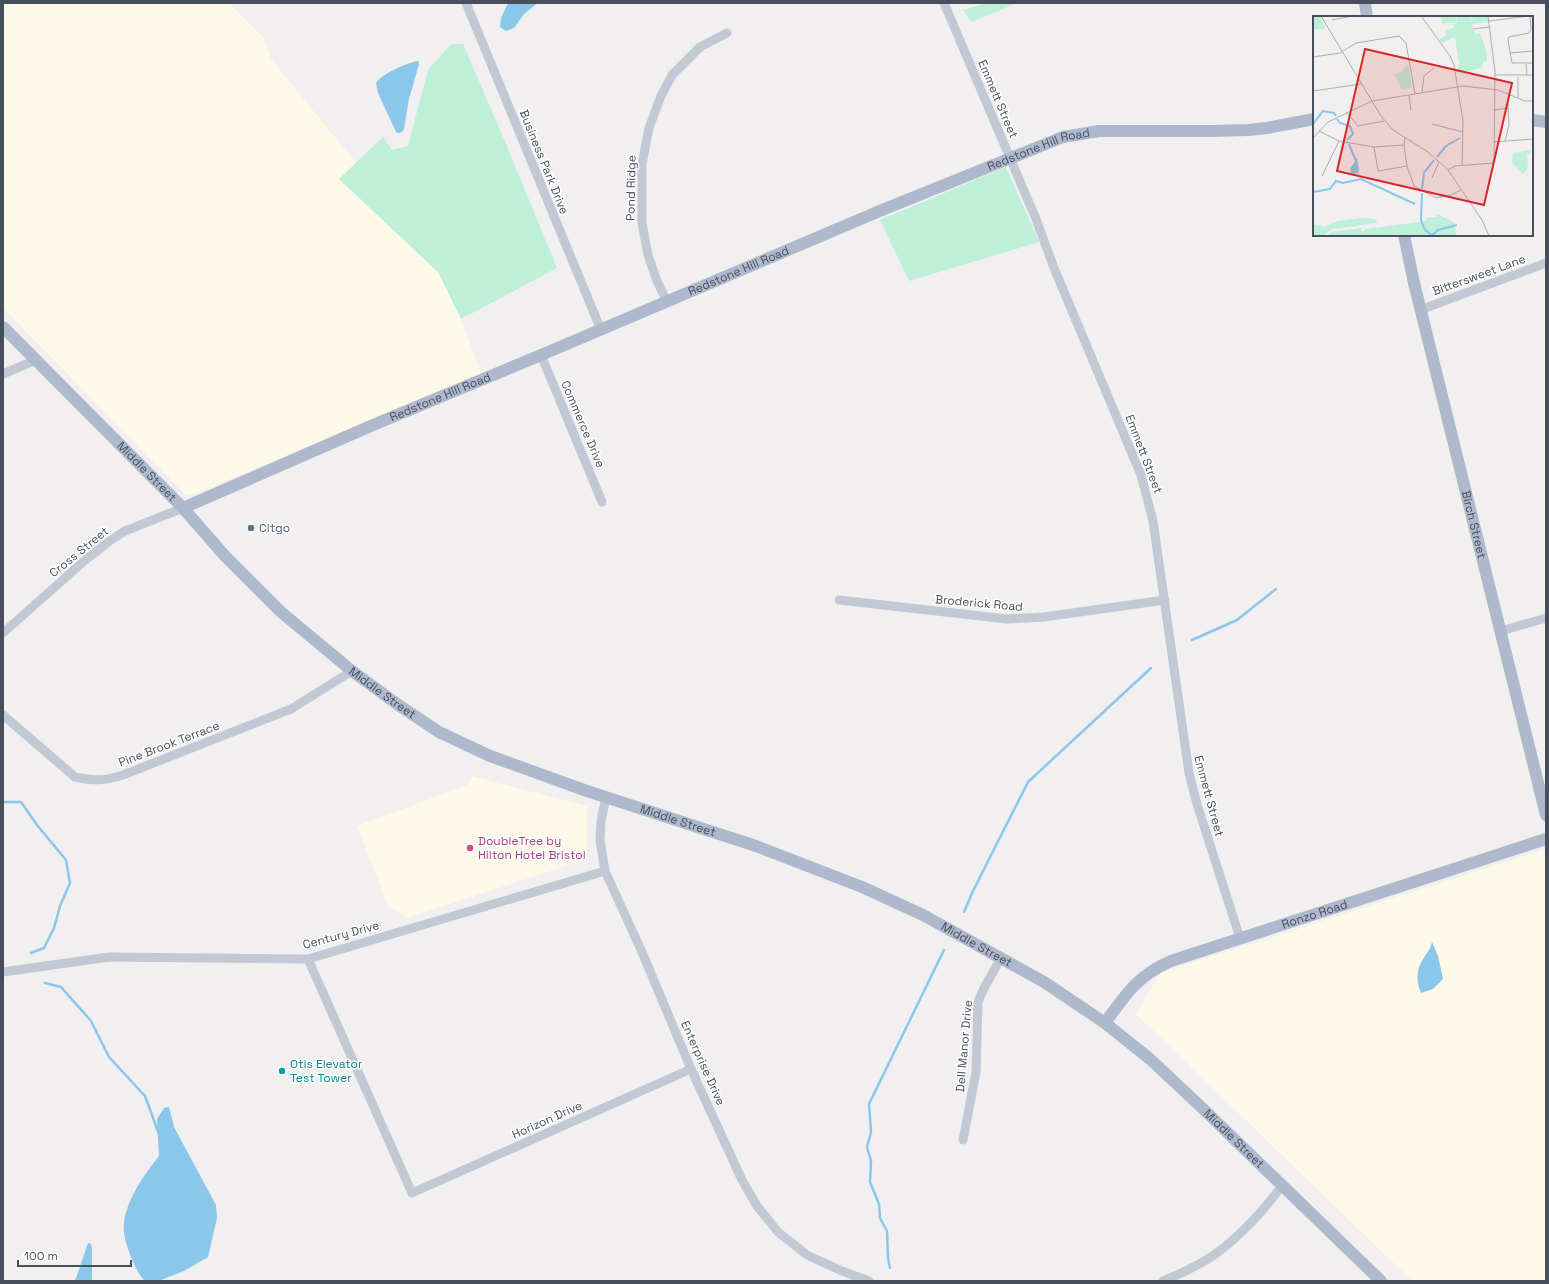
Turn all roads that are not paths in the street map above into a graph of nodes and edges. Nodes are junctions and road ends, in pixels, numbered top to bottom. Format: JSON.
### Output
{"nodes":[{"id":1,"x":466,"y":3,"type":"edge"},
{"id":2,"x":944,"y":3,"type":"edge"},
{"id":3,"x":1365,"y":3,"type":"edge"},
{"id":4,"x":1367,"y":16,"type":"edge"},
{"id":5,"x":727,"y":33,"type":"dead end"},
{"id":6,"x":1313,"y":119,"type":"edge"},
{"id":7,"x":1533,"y":120,"type":"edge"},
{"id":8,"x":1546,"y":122,"type":"edge"},
{"id":9,"x":1011,"y":157,"type":"junction"},
{"id":10,"x":1404,"y":236,"type":"edge"},
{"id":11,"x":1546,"y":263,"type":"edge"},
{"id":12,"x":667,"y":302,"type":"junction"},
{"id":13,"x":1420,"y":310,"type":"junction"},
{"id":14,"x":3,"y":327,"type":"edge"},
{"id":15,"x":601,"y":330,"type":"junction"},
{"id":16,"x":541,"y":355,"type":"junction"},
{"id":17,"x":36,"y":360,"type":"junction"},
{"id":18,"x":3,"y":374,"type":"edge"},
{"id":19,"x":602,"y":502,"type":"dead end"},
{"id":20,"x":183,"y":508,"type":"junction"},
{"id":21,"x":839,"y":600,"type":"dead end"},
{"id":22,"x":1165,"y":600,"type":"junction"},
{"id":23,"x":1546,"y":618,"type":"edge"},
{"id":24,"x":1501,"y":631,"type":"junction"},
{"id":25,"x":3,"y":633,"type":"edge"},
{"id":26,"x":352,"y":671,"type":"junction"},
{"id":27,"x":3,"y":715,"type":"edge"},
{"id":28,"x":606,"y":797,"type":"junction"},
{"id":29,"x":1546,"y":815,"type":"edge"},
{"id":30,"x":1546,"y":839,"type":"edge"},
{"id":31,"x":605,"y":871,"type":"junction"},
{"id":32,"x":1240,"y":938,"type":"junction"},
{"id":33,"x":1001,"y":958,"type":"junction"},
{"id":34,"x":308,"y":959,"type":"junction"},
{"id":35,"x":3,"y":972,"type":"edge"},
{"id":36,"x":1105,"y":1023,"type":"junction"},
{"id":37,"x":691,"y":1069,"type":"junction"},
{"id":38,"x":963,"y":1140,"type":"dead end"},
{"id":39,"x":1282,"y":1185,"type":"junction"},
{"id":40,"x":869,"y":1281,"type":"edge"},
{"id":41,"x":1163,"y":1281,"type":"edge"},
{"id":42,"x":1381,"y":1281,"type":"edge"}],
"edges":[{"from":1,"to":15,"type":"street","name":"Business Park Drive"},
{"from":2,"to":9,"type":"street","name":"Emmett Street"},
{"from":3,"to":4,"type":"main road"},
{"from":5,"to":12,"type":"street","name":"Pond Ridge"},
{"from":6,"to":9,"type":"main road","name":"Redstone Hill Road"},
{"from":7,"to":8,"type":"main road"},
{"from":9,"to":12,"type":"main road","name":"Redstone Hill Road"},
{"from":9,"to":22,"type":"street","name":"Emmett Street"},
{"from":10,"to":13,"type":"main road","name":"Birch Street"},
{"from":11,"to":13,"type":"street","name":"Bittersweet Lane"},
{"from":12,"to":15,"type":"main road","name":"Redstone Hill Road"},
{"from":13,"to":24,"type":"main road","name":"Birch Street"},
{"from":14,"to":17,"type":"main road","name":"Middle Street"},
{"from":15,"to":16,"type":"main road","name":"Redstone Hill Road"},
{"from":16,"to":19,"type":"street","name":"Commerce Drive"},
{"from":16,"to":20,"type":"main road","name":"Redstone Hill Road"},
{"from":17,"to":18,"type":"street"},
{"from":17,"to":20,"type":"main road","name":"Middle Street"},
{"from":20,"to":25,"type":"street","name":"Cross Street"},
{"from":20,"to":26,"type":"main road","name":"Middle Street"},
{"from":21,"to":22,"type":"street","name":"Broderick Road"},
{"from":22,"to":32,"type":"street","name":"Emmett Street"},
{"from":23,"to":24,"type":"street"},
{"from":24,"to":29,"type":"main road","name":"Birch Street"},
{"from":26,"to":27,"type":"street","name":"Pine Brook Terrace"},
{"from":26,"to":28,"type":"main road","name":"Middle Street"},
{"from":28,"to":31,"type":"street","name":"Enterprise Drive"},
{"from":28,"to":33,"type":"main road","name":"Middle Street"},
{"from":30,"to":32,"type":"main road","name":"Ronzo Road"},
{"from":31,"to":34,"type":"street","name":"Century Drive"},
{"from":31,"to":37,"type":"street","name":"Enterprise Drive"},
{"from":32,"to":36,"type":"main road","name":"Ronzo Road"},
{"from":33,"to":36,"type":"main road","name":"Middle Street"},
{"from":33,"to":38,"type":"street","name":"Dell Manor Drive"},
{"from":34,"to":35,"type":"street","name":"Century Drive"},
{"from":34,"to":37,"type":"street","name":"Horizon Drive"},
{"from":36,"to":39,"type":"main road","name":"Middle Street"},
{"from":37,"to":40,"type":"street","name":"Enterprise Drive"},
{"from":39,"to":41,"type":"street"},
{"from":39,"to":42,"type":"main road","name":"Middle Street"}]}
